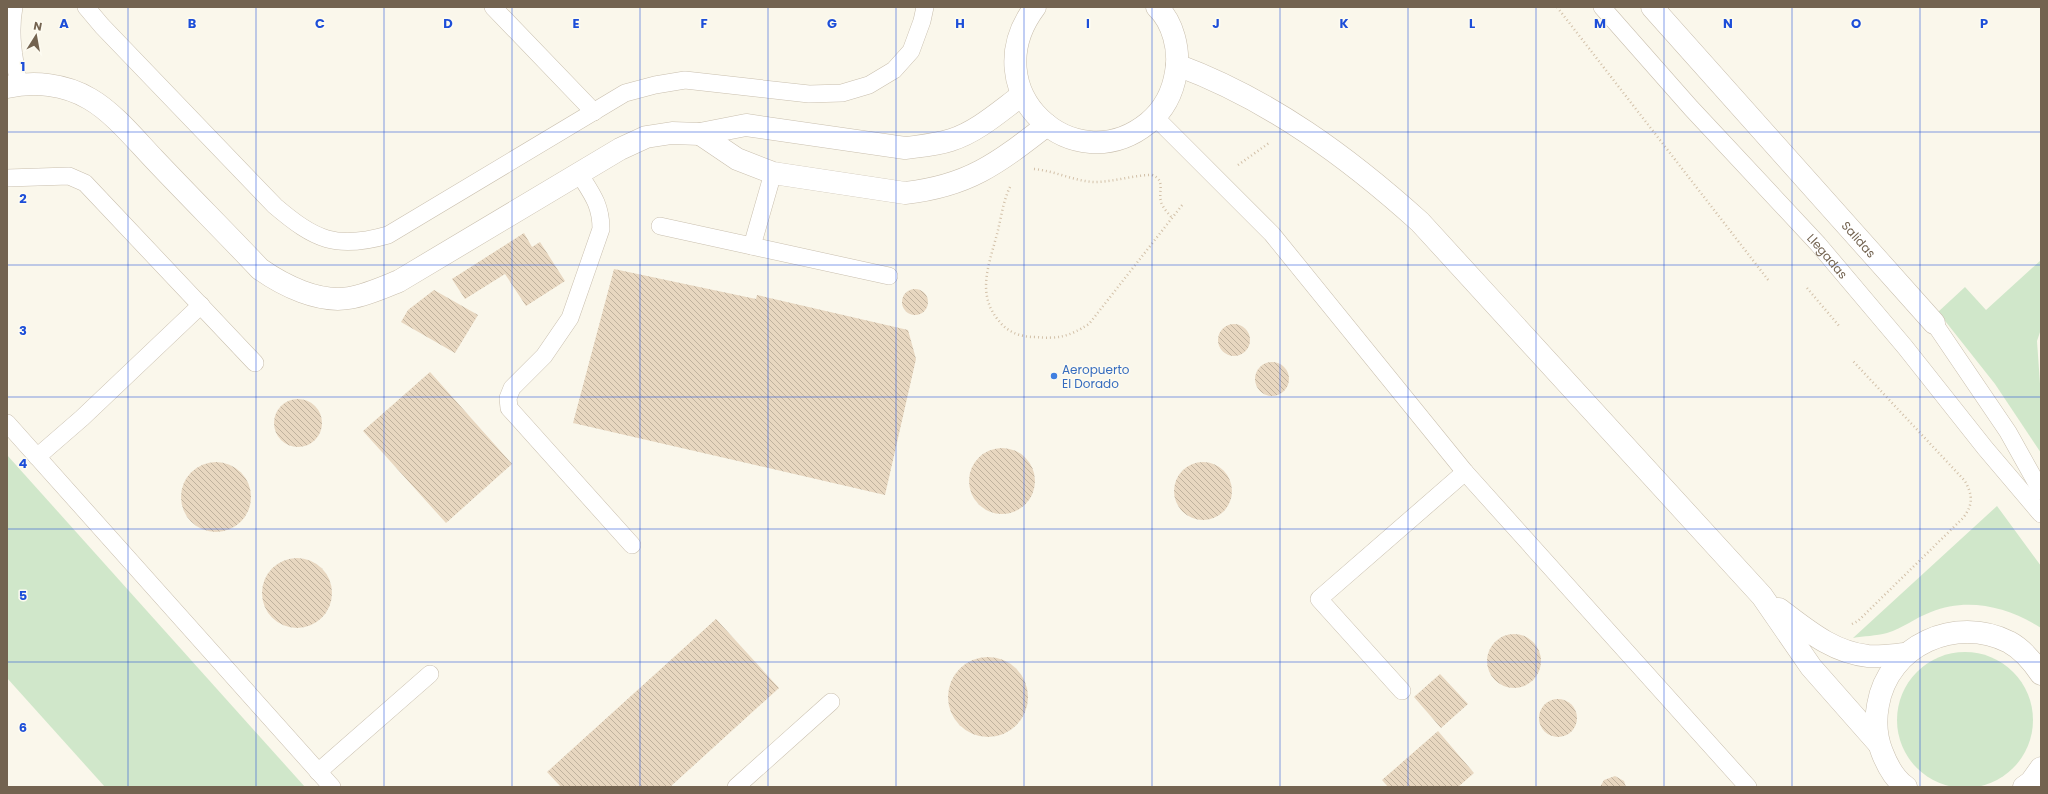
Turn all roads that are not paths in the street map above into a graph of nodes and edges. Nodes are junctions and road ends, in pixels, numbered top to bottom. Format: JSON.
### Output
{"nodes":[{"id":1,"x":14,"y":7,"type":"edge"},
{"id":2,"x":86,"y":7,"type":"edge"},
{"id":3,"x":493,"y":7,"type":"edge"},
{"id":4,"x":925,"y":7,"type":"edge"},
{"id":5,"x":1035,"y":7,"type":"edge"},
{"id":6,"x":1602,"y":7,"type":"edge"},
{"id":7,"x":1652,"y":7,"type":"edge"},
{"id":8,"x":1159,"y":8,"type":"edge"},
{"id":9,"x":1177,"y":65,"type":"junction"},
{"id":10,"x":13,"y":86,"type":"edge"},
{"id":11,"x":1022,"y":95,"type":"junction"},
{"id":12,"x":594,"y":112,"type":"junction"},
{"id":13,"x":1155,"y":117,"type":"junction"},
{"id":14,"x":1047,"y":125,"type":"junction"},
{"id":15,"x":700,"y":134,"type":"junction"},
{"id":16,"x":773,"y":173,"type":"junction"},
{"id":17,"x":580,"y":175,"type":"junction"},
{"id":18,"x":7,"y":178,"type":"edge"},
{"id":19,"x":660,"y":226,"type":"dead end"},
{"id":20,"x":752,"y":246,"type":"junction"},
{"id":21,"x":889,"y":276,"type":"dead end"},
{"id":22,"x":201,"y":305,"type":"junction"},
{"id":23,"x":1934,"y":323,"type":"joint"},
{"id":24,"x":255,"y":363,"type":"dead end"},
{"id":25,"x":7,"y":423,"type":"edge"},
{"id":26,"x":37,"y":457,"type":"junction"},
{"id":27,"x":1465,"y":472,"type":"junction"},
{"id":28,"x":2041,"y":491,"type":"edge"},
{"id":29,"x":2041,"y":514,"type":"edge"},
{"id":30,"x":632,"y":545,"type":"dead end"},
{"id":31,"x":1762,"y":596,"type":"junction"},
{"id":32,"x":1905,"y":654,"type":"junction"},
{"id":33,"x":430,"y":674,"type":"dead end"},
{"id":34,"x":2041,"y":674,"type":"edge"},
{"id":35,"x":1402,"y":691,"type":"dead end"},
{"id":36,"x":831,"y":702,"type":"dead end"},
{"id":37,"x":1878,"y":743,"type":"junction"},
{"id":38,"x":318,"y":772,"type":"junction"},
{"id":39,"x":332,"y":787,"type":"edge"},
{"id":40,"x":736,"y":787,"type":"edge"},
{"id":41,"x":1748,"y":787,"type":"edge"},
{"id":42,"x":1906,"y":787,"type":"edge"}],
"edges":[{"from":1,"to":10,"type":"lane"},
{"from":2,"to":12,"type":"lane"},
{"from":3,"to":12,"type":"lane"},
{"from":4,"to":12,"type":"lane"},
{"from":5,"to":11,"type":"street"},
{"from":6,"to":29,"type":"lane","name":"Llegadas"},
{"from":7,"to":23,"type":"street","name":"Salidas"},
{"from":8,"to":9,"type":"street"},
{"from":9,"to":13,"type":"street"},
{"from":9,"to":31,"type":"street"},
{"from":10,"to":17,"type":"street"},
{"from":11,"to":14,"type":"street"},
{"from":11,"to":15,"type":"street"},
{"from":13,"to":14,"type":"street"},
{"from":13,"to":27,"type":"lane"},
{"from":14,"to":16,"type":"street"},
{"from":15,"to":16,"type":"street"},
{"from":15,"to":17,"type":"street"},
{"from":16,"to":20,"type":"lane"},
{"from":17,"to":30,"type":"lane"},
{"from":18,"to":22,"type":"lane"},
{"from":19,"to":20,"type":"lane"},
{"from":20,"to":21,"type":"lane"},
{"from":22,"to":24,"type":"lane"},
{"from":22,"to":26,"type":"lane"},
{"from":23,"to":28,"type":"lane","name":"Salidas"},
{"from":25,"to":26,"type":"lane"},
{"from":26,"to":38,"type":"lane"},
{"from":27,"to":35,"type":"lane"},
{"from":27,"to":41,"type":"lane"},
{"from":31,"to":32,"type":"street"},
{"from":31,"to":37,"type":"street"},
{"from":32,"to":34,"type":"street"},
{"from":32,"to":37,"type":"street"},
{"from":33,"to":38,"type":"lane"},
{"from":36,"to":40,"type":"lane"},
{"from":37,"to":42,"type":"street"},
{"from":38,"to":39,"type":"lane"}]}
